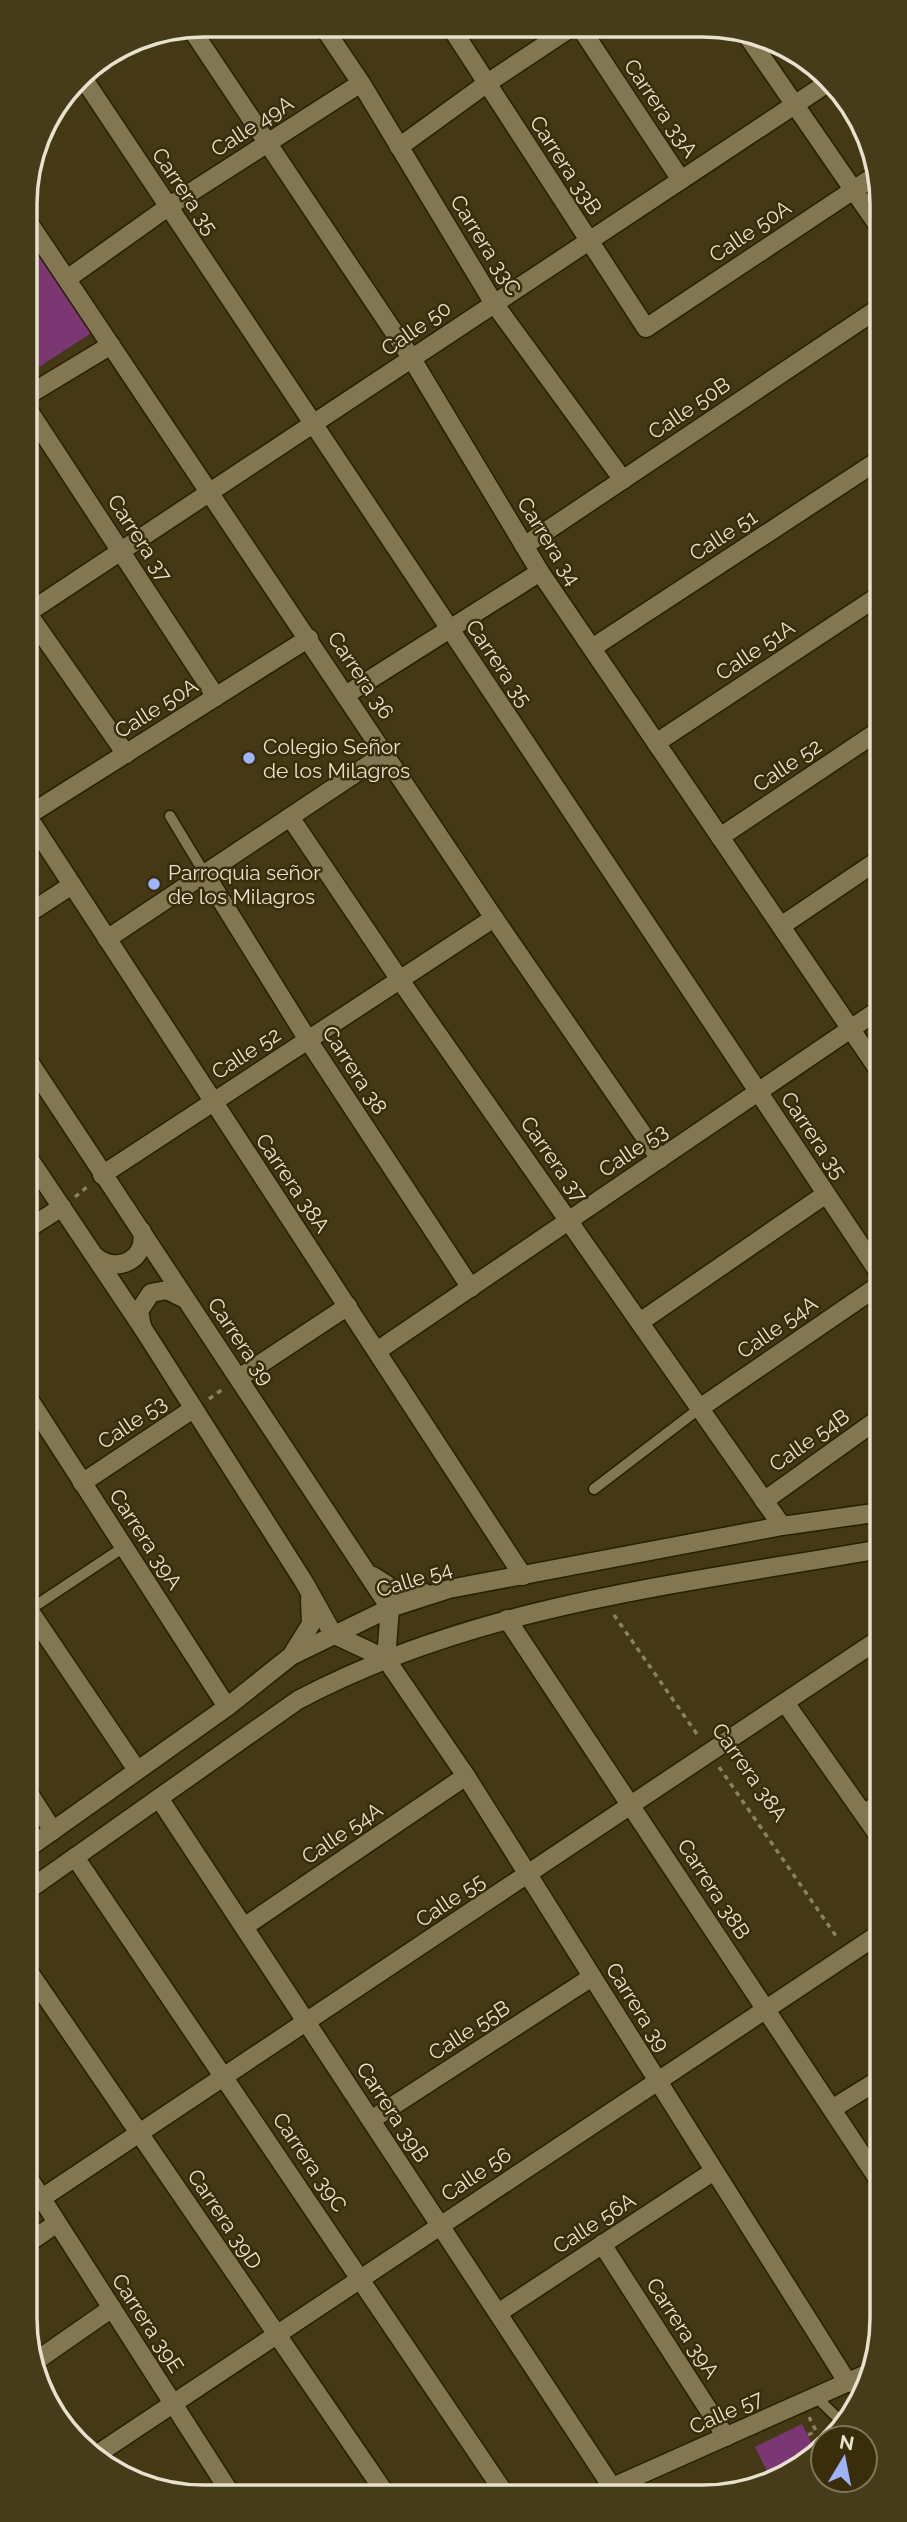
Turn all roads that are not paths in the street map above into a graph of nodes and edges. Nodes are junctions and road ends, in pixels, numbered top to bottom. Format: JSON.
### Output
{"nodes":[{"id":1,"x":197,"y":37,"type":"edge"},
{"id":2,"x":330,"y":37,"type":"edge"},
{"id":3,"x":457,"y":37,"type":"edge"},
{"id":4,"x":557,"y":37,"type":"edge"},
{"id":5,"x":587,"y":37,"type":"edge"},
{"id":6,"x":754,"y":45,"type":"edge"},
{"id":7,"x":361,"y":83,"type":"junction"},
{"id":8,"x":486,"y":83,"type":"junction"},
{"id":9,"x":87,"y":85,"type":"edge"},
{"id":10,"x":822,"y":87,"type":"edge"},
{"id":11,"x":795,"y":104,"type":"junction"},
{"id":12,"x":267,"y":144,"type":"junction"},
{"id":13,"x":399,"y":147,"type":"junction"},
{"id":14,"x":681,"y":180,"type":"junction"},
{"id":15,"x":868,"y":180,"type":"edge"},
{"id":16,"x":854,"y":189,"type":"junction"},
{"id":17,"x":168,"y":207,"type":"junction"},
{"id":18,"x":870,"y":213,"type":"edge"},
{"id":19,"x":37,"y":235,"type":"edge"},
{"id":20,"x":588,"y":240,"type":"junction"},
{"id":21,"x":67,"y":279,"type":"junction"},
{"id":22,"x":493,"y":302,"type":"junction"},
{"id":23,"x":870,"y":314,"type":"edge"},
{"id":24,"x":646,"y":328,"type":"joint"},
{"id":25,"x":111,"y":345,"type":"junction"},
{"id":26,"x":412,"y":359,"type":"junction"},
{"id":27,"x":37,"y":390,"type":"edge"},
{"id":28,"x":37,"y":423,"type":"edge"},
{"id":29,"x":313,"y":425,"type":"junction"},
{"id":30,"x":870,"y":466,"type":"edge"},
{"id":31,"x":623,"y":480,"type":"junction"},
{"id":32,"x":211,"y":494,"type":"junction"},
{"id":33,"x":524,"y":546,"type":"junction"},
{"id":34,"x":121,"y":551,"type":"junction"},
{"id":35,"x":540,"y":572,"type":"junction"},
{"id":36,"x":870,"y":602,"type":"edge"},
{"id":37,"x":37,"y":606,"type":"edge"},
{"id":38,"x":37,"y":629,"type":"edge"},
{"id":39,"x":450,"y":630,"type":"junction"},
{"id":40,"x":309,"y":638,"type":"junction"},
{"id":41,"x":592,"y":648,"type":"junction"},
{"id":42,"x":347,"y":694,"type":"junction"},
{"id":43,"x":216,"y":697,"type":"junction"},
{"id":44,"x":870,"y":737,"type":"edge"},
{"id":45,"x":656,"y":743,"type":"junction"},
{"id":46,"x":387,"y":753,"type":"junction"},
{"id":47,"x":126,"y":754,"type":"junction"},
{"id":48,"x":37,"y":808,"type":"edge"},
{"id":49,"x":170,"y":816,"type":"dead end"},
{"id":50,"x":290,"y":817,"type":"junction"},
{"id":51,"x":37,"y":832,"type":"edge"},
{"id":52,"x":720,"y":836,"type":"junction"},
{"id":53,"x":870,"y":866,"type":"edge"},
{"id":54,"x":205,"y":874,"type":"junction"},
{"id":55,"x":72,"y":885,"type":"junction"},
{"id":56,"x":37,"y":908,"type":"edge"},
{"id":57,"x":494,"y":918,"type":"junction"},
{"id":58,"x":781,"y":926,"type":"junction"},
{"id":59,"x":107,"y":939,"type":"junction"},
{"id":60,"x":400,"y":981,"type":"junction"},
{"id":61,"x":870,"y":1016,"type":"edge"},
{"id":62,"x":851,"y":1029,"type":"junction"},
{"id":63,"x":308,"y":1040,"type":"junction"},
{"id":64,"x":870,"y":1057,"type":"edge"},
{"id":65,"x":37,"y":1074,"type":"edge"},
{"id":66,"x":758,"y":1092,"type":"junction"},
{"id":67,"x":212,"y":1103,"type":"junction"},
{"id":68,"x":660,"y":1159,"type":"junction"},
{"id":69,"x":37,"y":1170,"type":"edge"},
{"id":70,"x":102,"y":1175,"type":"junction"},
{"id":71,"x":826,"y":1194,"type":"junction"},
{"id":72,"x":62,"y":1207,"type":"junction"},
{"id":73,"x":570,"y":1220,"type":"junction"},
{"id":74,"x":37,"y":1223,"type":"edge"},
{"id":75,"x":142,"y":1231,"type":"junction"},
{"id":76,"x":94,"y":1254,"type":"junction"},
{"id":77,"x":870,"y":1260,"type":"edge"},
{"id":78,"x":471,"y":1287,"type":"junction"},
{"id":79,"x":870,"y":1292,"type":"edge"},
{"id":80,"x":186,"y":1300,"type":"junction"},
{"id":81,"x":348,"y":1306,"type":"junction"},
{"id":82,"x":640,"y":1322,"type":"junction"},
{"id":83,"x":142,"y":1326,"type":"junction"},
{"id":84,"x":377,"y":1352,"type":"junction"},
{"id":85,"x":239,"y":1378,"type":"junction"},
{"id":86,"x":700,"y":1408,"type":"junction"},
{"id":87,"x":193,"y":1409,"type":"junction"},
{"id":88,"x":37,"y":1412,"type":"edge"},
{"id":89,"x":870,"y":1425,"type":"edge"},
{"id":90,"x":82,"y":1483,"type":"junction"},
{"id":91,"x":594,"y":1489,"type":"dead end"},
{"id":92,"x":764,"y":1501,"type":"junction"},
{"id":93,"x":870,"y":1514,"type":"edge"},
{"id":94,"x":782,"y":1527,"type":"junction"},
{"id":95,"x":124,"y":1547,"type":"junction"},
{"id":96,"x":870,"y":1551,"type":"edge"},
{"id":97,"x":361,"y":1564,"type":"junction"},
{"id":98,"x":523,"y":1576,"type":"junction"},
{"id":99,"x":304,"y":1582,"type":"junction"},
{"id":100,"x":449,"y":1589,"type":"junction"},
{"id":101,"x":37,"y":1603,"type":"edge"},
{"id":102,"x":390,"y":1608,"type":"junction"},
{"id":103,"x":507,"y":1619,"type":"junction"},
{"id":104,"x":37,"y":1622,"type":"edge"},
{"id":105,"x":333,"y":1634,"type":"junction"},
{"id":106,"x":870,"y":1646,"type":"edge"},
{"id":107,"x":291,"y":1656,"type":"junction"},
{"id":108,"x":386,"y":1659,"type":"junction"},
{"id":109,"x":786,"y":1704,"type":"junction"},
{"id":110,"x":227,"y":1707,"type":"junction"},
{"id":111,"x":137,"y":1770,"type":"junction"},
{"id":112,"x":466,"y":1776,"type":"junction"},
{"id":113,"x":159,"y":1798,"type":"junction"},
{"id":114,"x":37,"y":1806,"type":"edge"},
{"id":115,"x":632,"y":1807,"type":"junction"},
{"id":116,"x":870,"y":1809,"type":"edge"},
{"id":117,"x":863,"y":1814,"type":"junction"},
{"id":118,"x":870,"y":1824,"type":"edge"},
{"id":119,"x":53,"y":1831,"type":"junction"},
{"id":120,"x":37,"y":1842,"type":"edge"},
{"id":121,"x":75,"y":1857,"type":"junction"},
{"id":122,"x":528,"y":1875,"type":"junction"},
{"id":123,"x":37,"y":1884,"type":"edge"},
{"id":124,"x":244,"y":1927,"type":"junction"},
{"id":125,"x":870,"y":1939,"type":"edge"},
{"id":126,"x":592,"y":1977,"type":"junction"},
{"id":127,"x":37,"y":1984,"type":"edge"},
{"id":128,"x":766,"y":2009,"type":"junction"},
{"id":129,"x":307,"y":2022,"type":"junction"},
{"id":130,"x":224,"y":2077,"type":"junction"},
{"id":131,"x":658,"y":2081,"type":"junction"},
{"id":132,"x":870,"y":2085,"type":"edge"},
{"id":133,"x":832,"y":2109,"type":"junction"},
{"id":134,"x":371,"y":2120,"type":"junction"},
{"id":135,"x":139,"y":2134,"type":"junction"},
{"id":136,"x":870,"y":2167,"type":"edge"},
{"id":137,"x":714,"y":2171,"type":"junction"},
{"id":138,"x":37,"y":2190,"type":"edge"},
{"id":139,"x":42,"y":2198,"type":"junction"},
{"id":140,"x":57,"y":2223,"type":"junction"},
{"id":141,"x":441,"y":2225,"type":"junction"},
{"id":142,"x":37,"y":2237,"type":"edge"},
{"id":143,"x":602,"y":2245,"type":"junction"},
{"id":144,"x":361,"y":2278,"type":"junction"},
{"id":145,"x":112,"y":2308,"type":"junction"},
{"id":146,"x":498,"y":2313,"type":"junction"},
{"id":147,"x":276,"y":2335,"type":"junction"},
{"id":148,"x":42,"y":2357,"type":"edge"},
{"id":149,"x":860,"y":2377,"type":"edge"},
{"id":150,"x":848,"y":2383,"type":"junction"},
{"id":151,"x":816,"y":2397,"type":"junction"},
{"id":152,"x":173,"y":2404,"type":"junction"},
{"id":153,"x":837,"y":2417,"type":"edge"},
{"id":154,"x":726,"y":2437,"type":"junction"},
{"id":155,"x":103,"y":2451,"type":"edge"},
{"id":156,"x":225,"y":2485,"type":"edge"},
{"id":157,"x":380,"y":2485,"type":"edge"},
{"id":158,"x":499,"y":2485,"type":"edge"},
{"id":159,"x":601,"y":2485,"type":"edge"},
{"id":160,"x":618,"y":2485,"type":"edge"}],
"edges":[{"from":1,"to":12,"type":"street","name":"Carrera 34"},
{"from":2,"to":7,"type":"street","name":"Carrera 33C"},
{"from":3,"to":8,"type":"street","name":"Carrera 33B"},
{"from":4,"to":8,"type":"street"},
{"from":5,"to":14,"type":"street","name":"Carrera 33A"},
{"from":6,"to":11,"type":"street"},
{"from":7,"to":12,"type":"street","name":"Calle 49A"},
{"from":7,"to":13,"type":"street","name":"Carrera 33C"},
{"from":8,"to":13,"type":"street"},
{"from":8,"to":20,"type":"street","name":"Carrera 33B"},
{"from":9,"to":17,"type":"street","name":"Carrera 35"},
{"from":10,"to":11,"type":"street","name":"Calle 50"},
{"from":11,"to":14,"type":"street","name":"Calle 50"},
{"from":11,"to":16,"type":"street"},
{"from":12,"to":17,"type":"street","name":"Calle 49A"},
{"from":12,"to":26,"type":"street","name":"Carrera 34"},
{"from":13,"to":22,"type":"street","name":"Carrera 33C"},
{"from":14,"to":20,"type":"street","name":"Calle 50"},
{"from":15,"to":16,"type":"street","name":"Calle 50A"},
{"from":16,"to":18,"type":"street"},
{"from":16,"to":24,"type":"street","name":"Calle 50A"},
{"from":17,"to":21,"type":"street","name":"Calle 49A"},
{"from":17,"to":29,"type":"street","name":"Carrera 35"},
{"from":19,"to":21,"type":"street","name":"Carrera 36"},
{"from":20,"to":22,"type":"street","name":"Calle 50"},
{"from":20,"to":24,"type":"street","name":"Carrera 33B"},
{"from":21,"to":25,"type":"street","name":"Carrera 36"},
{"from":22,"to":26,"type":"street","name":"Calle 50"},
{"from":22,"to":31,"type":"street","name":"Carrera 33C"},
{"from":23,"to":31,"type":"street","name":"Calle 50B"},
{"from":25,"to":27,"type":"street"},
{"from":25,"to":32,"type":"street","name":"Carrera 36"},
{"from":26,"to":29,"type":"street","name":"Calle 50"},
{"from":26,"to":33,"type":"street","name":"Carrera 34"},
{"from":28,"to":34,"type":"street","name":"Carrera 37"},
{"from":29,"to":32,"type":"street","name":"Calle 50"},
{"from":29,"to":39,"type":"street","name":"Carrera 35"},
{"from":30,"to":41,"type":"street","name":"Calle 51"},
{"from":31,"to":33,"type":"street","name":"Calle 50B"},
{"from":32,"to":34,"type":"street","name":"Calle 50"},
{"from":32,"to":40,"type":"street","name":"Carrera 36"},
{"from":33,"to":35,"type":"street","name":"Carrera 34"},
{"from":34,"to":37,"type":"street","name":"Calle 50"},
{"from":34,"to":43,"type":"street","name":"Carrera 37"},
{"from":35,"to":39,"type":"street"},
{"from":35,"to":41,"type":"street","name":"Carrera 34"},
{"from":36,"to":45,"type":"street","name":"Calle 51A"},
{"from":38,"to":47,"type":"street"},
{"from":39,"to":42,"type":"street"},
{"from":39,"to":66,"type":"street","name":"Carrera 35"},
{"from":40,"to":42,"type":"street","name":"Carrera 36"},
{"from":40,"to":43,"type":"street","name":"Calle 50A"},
{"from":41,"to":45,"type":"street","name":"Carrera 34"},
{"from":42,"to":46,"type":"street","name":"Carrera 36"},
{"from":43,"to":47,"type":"street","name":"Calle 50A"},
{"from":44,"to":52,"type":"street","name":"Calle 52"},
{"from":45,"to":52,"type":"street","name":"Carrera 34"},
{"from":46,"to":50,"type":"street"},
{"from":46,"to":57,"type":"street","name":"Carrera 36"},
{"from":47,"to":48,"type":"street","name":"Calle 50A"},
{"from":49,"to":54,"type":"lane"},
{"from":50,"to":54,"type":"street"},
{"from":50,"to":60,"type":"street","name":"Carrera 37"},
{"from":51,"to":55,"type":"street","name":"Carrera 38A"},
{"from":52,"to":58,"type":"street","name":"Carrera 34"},
{"from":53,"to":58,"type":"street"},
{"from":54,"to":59,"type":"street"},
{"from":54,"to":63,"type":"street","name":"Carrera 38"},
{"from":55,"to":56,"type":"street"},
{"from":55,"to":59,"type":"street","name":"Carrera 38A"},
{"from":57,"to":60,"type":"street","name":"Calle 52"},
{"from":57,"to":68,"type":"street","name":"Carrera 36"},
{"from":58,"to":62,"type":"street","name":"Carrera 34"},
{"from":59,"to":67,"type":"street","name":"Carrera 38A"},
{"from":60,"to":63,"type":"street","name":"Calle 52"},
{"from":60,"to":73,"type":"street","name":"Carrera 37"},
{"from":61,"to":62,"type":"street","name":"Calle 53"},
{"from":62,"to":64,"type":"street","name":"Carrera 34"},
{"from":62,"to":66,"type":"street","name":"Calle 53"},
{"from":63,"to":67,"type":"street","name":"Calle 52"},
{"from":63,"to":78,"type":"street","name":"Carrera 38"},
{"from":65,"to":70,"type":"street","name":"Carrera 39"},
{"from":66,"to":68,"type":"street","name":"Calle 53"},
{"from":66,"to":71,"type":"street","name":"Carrera 35"},
{"from":67,"to":70,"type":"street","name":"Calle 52"},
{"from":67,"to":81,"type":"street","name":"Carrera 38A"},
{"from":68,"to":73,"type":"street","name":"Calle 53"},
{"from":69,"to":72,"type":"street"},
{"from":70,"to":75,"type":"street","name":"Carrera 39"},
{"from":71,"to":77,"type":"street","name":"Carrera 35"},
{"from":71,"to":82,"type":"street"},
{"from":72,"to":74,"type":"street"},
{"from":72,"to":76,"type":"street"},
{"from":73,"to":78,"type":"street","name":"Calle 53"},
{"from":73,"to":82,"type":"street","name":"Carrera 37"},
{"from":75,"to":76,"type":"street"},
{"from":75,"to":80,"type":"street","name":"Carrera 39"},
{"from":76,"to":83,"type":"street"},
{"from":78,"to":84,"type":"street","name":"Calle 53"},
{"from":79,"to":86,"type":"street","name":"Calle 54A"},
{"from":80,"to":83,"type":"street"},
{"from":80,"to":85,"type":"street","name":"Carrera 39"},
{"from":81,"to":84,"type":"street","name":"Carrera 38A"},
{"from":81,"to":85,"type":"street"},
{"from":82,"to":86,"type":"street","name":"Carrera 37"},
{"from":83,"to":87,"type":"street"},
{"from":84,"to":98,"type":"street","name":"Carrera 38A"},
{"from":85,"to":97,"type":"street","name":"Carrera 39"},
{"from":86,"to":91,"type":"lane"},
{"from":86,"to":92,"type":"street","name":"Carrera 37"},
{"from":87,"to":90,"type":"street","name":"Calle 53"},
{"from":87,"to":99,"type":"street"},
{"from":88,"to":90,"type":"street","name":"Carrera 39A"},
{"from":89,"to":92,"type":"street","name":"Calle 54B"},
{"from":90,"to":95,"type":"street","name":"Carrera 39A"},
{"from":92,"to":94,"type":"street","name":"Carrera 37"},
{"from":93,"to":94,"type":"street","name":"Calle 54"},
{"from":94,"to":98,"type":"street","name":"Calle 54"},
{"from":95,"to":101,"type":"lane"},
{"from":95,"to":110,"type":"street","name":"Carrera 39A"},
{"from":96,"to":103,"type":"street"},
{"from":97,"to":100,"type":"street"},
{"from":97,"to":102,"type":"street","name":"Carrera 39"},
{"from":98,"to":100,"type":"street","name":"Calle 54"},
{"from":99,"to":105,"type":"street"},
{"from":99,"to":107,"type":"street"},
{"from":100,"to":102,"type":"street","name":"Calle 54"},
{"from":102,"to":105,"type":"street","name":"Calle 54"},
{"from":102,"to":108,"type":"street"},
{"from":103,"to":108,"type":"street"},
{"from":103,"to":115,"type":"street","name":"Carrera 38B"},
{"from":104,"to":111,"type":"street"},
{"from":105,"to":107,"type":"street","name":"Calle 54"},
{"from":105,"to":108,"type":"street"},
{"from":106,"to":109,"type":"street","name":"Calle 55"},
{"from":107,"to":110,"type":"street","name":"Calle 54"},
{"from":108,"to":112,"type":"street","name":"Carrera 39"},
{"from":108,"to":113,"type":"street"},
{"from":109,"to":115,"type":"street","name":"Calle 55"},
{"from":109,"to":117,"type":"street"},
{"from":110,"to":111,"type":"street","name":"Calle 54"},
{"from":111,"to":119,"type":"street","name":"Calle 54"},
{"from":112,"to":122,"type":"street","name":"Carrera 39"},
{"from":112,"to":124,"type":"street","name":"Calle 54A"},
{"from":113,"to":121,"type":"street"},
{"from":113,"to":124,"type":"street","name":"Carrera 39B"},
{"from":114,"to":119,"type":"street"},
{"from":115,"to":122,"type":"street","name":"Calle 55"},
{"from":115,"to":128,"type":"street","name":"Carrera 38B"},
{"from":116,"to":117,"type":"street"},
{"from":117,"to":118,"type":"street"},
{"from":119,"to":120,"type":"street","name":"Calle 54"},
{"from":121,"to":123,"type":"street"},
{"from":121,"to":130,"type":"street","name":"Carrera 39C"},
{"from":122,"to":126,"type":"street","name":"Carrera 39"},
{"from":122,"to":129,"type":"street","name":"Calle 55"},
{"from":124,"to":129,"type":"street","name":"Carrera 39B"},
{"from":125,"to":128,"type":"street","name":"Calle 56"},
{"from":126,"to":131,"type":"street","name":"Carrera 39"},
{"from":126,"to":134,"type":"street","name":"Calle 55B"},
{"from":127,"to":135,"type":"street","name":"Carrera 39D"},
{"from":128,"to":131,"type":"street","name":"Calle 56"},
{"from":128,"to":133,"type":"street","name":"Carrera 38B"},
{"from":129,"to":130,"type":"street","name":"Calle 55"},
{"from":129,"to":134,"type":"street","name":"Carrera 39B"},
{"from":130,"to":135,"type":"street","name":"Calle 55"},
{"from":130,"to":144,"type":"street","name":"Carrera 39C"},
{"from":131,"to":137,"type":"street","name":"Carrera 39"},
{"from":131,"to":141,"type":"street","name":"Calle 56"},
{"from":132,"to":133,"type":"street"},
{"from":133,"to":136,"type":"street","name":"Carrera 38B"},
{"from":134,"to":141,"type":"street","name":"Carrera 39B"},
{"from":135,"to":139,"type":"street","name":"Calle 55"},
{"from":135,"to":147,"type":"street","name":"Carrera 39D"},
{"from":137,"to":143,"type":"street","name":"Calle 56A"},
{"from":137,"to":150,"type":"street","name":"Carrera 39"},
{"from":138,"to":139,"type":"street","name":"Carrera 39E"},
{"from":139,"to":140,"type":"street","name":"Carrera 39E"},
{"from":140,"to":142,"type":"street"},
{"from":140,"to":145,"type":"street","name":"Carrera 39E"},
{"from":141,"to":144,"type":"street","name":"Calle 56"},
{"from":141,"to":146,"type":"street","name":"Carrera 39B"},
{"from":143,"to":146,"type":"street","name":"Calle 56A"},
{"from":143,"to":154,"type":"street","name":"Carrera 39A"},
{"from":144,"to":147,"type":"street","name":"Calle 56"},
{"from":144,"to":158,"type":"street","name":"Carrera 39C"},
{"from":145,"to":148,"type":"street"},
{"from":145,"to":152,"type":"street","name":"Carrera 39E"},
{"from":146,"to":159,"type":"street","name":"Carrera 39B"},
{"from":147,"to":152,"type":"street","name":"Calle 56"},
{"from":147,"to":157,"type":"street","name":"Carrera 39D"},
{"from":149,"to":150,"type":"street","name":"Calle 57"},
{"from":150,"to":151,"type":"street","name":"Calle 57"},
{"from":151,"to":153,"type":"lane"},
{"from":151,"to":154,"type":"street","name":"Calle 57"},
{"from":152,"to":155,"type":"street","name":"Calle 56"},
{"from":152,"to":156,"type":"street","name":"Carrera 39E"},
{"from":154,"to":160,"type":"street","name":"Calle 57"}]}
